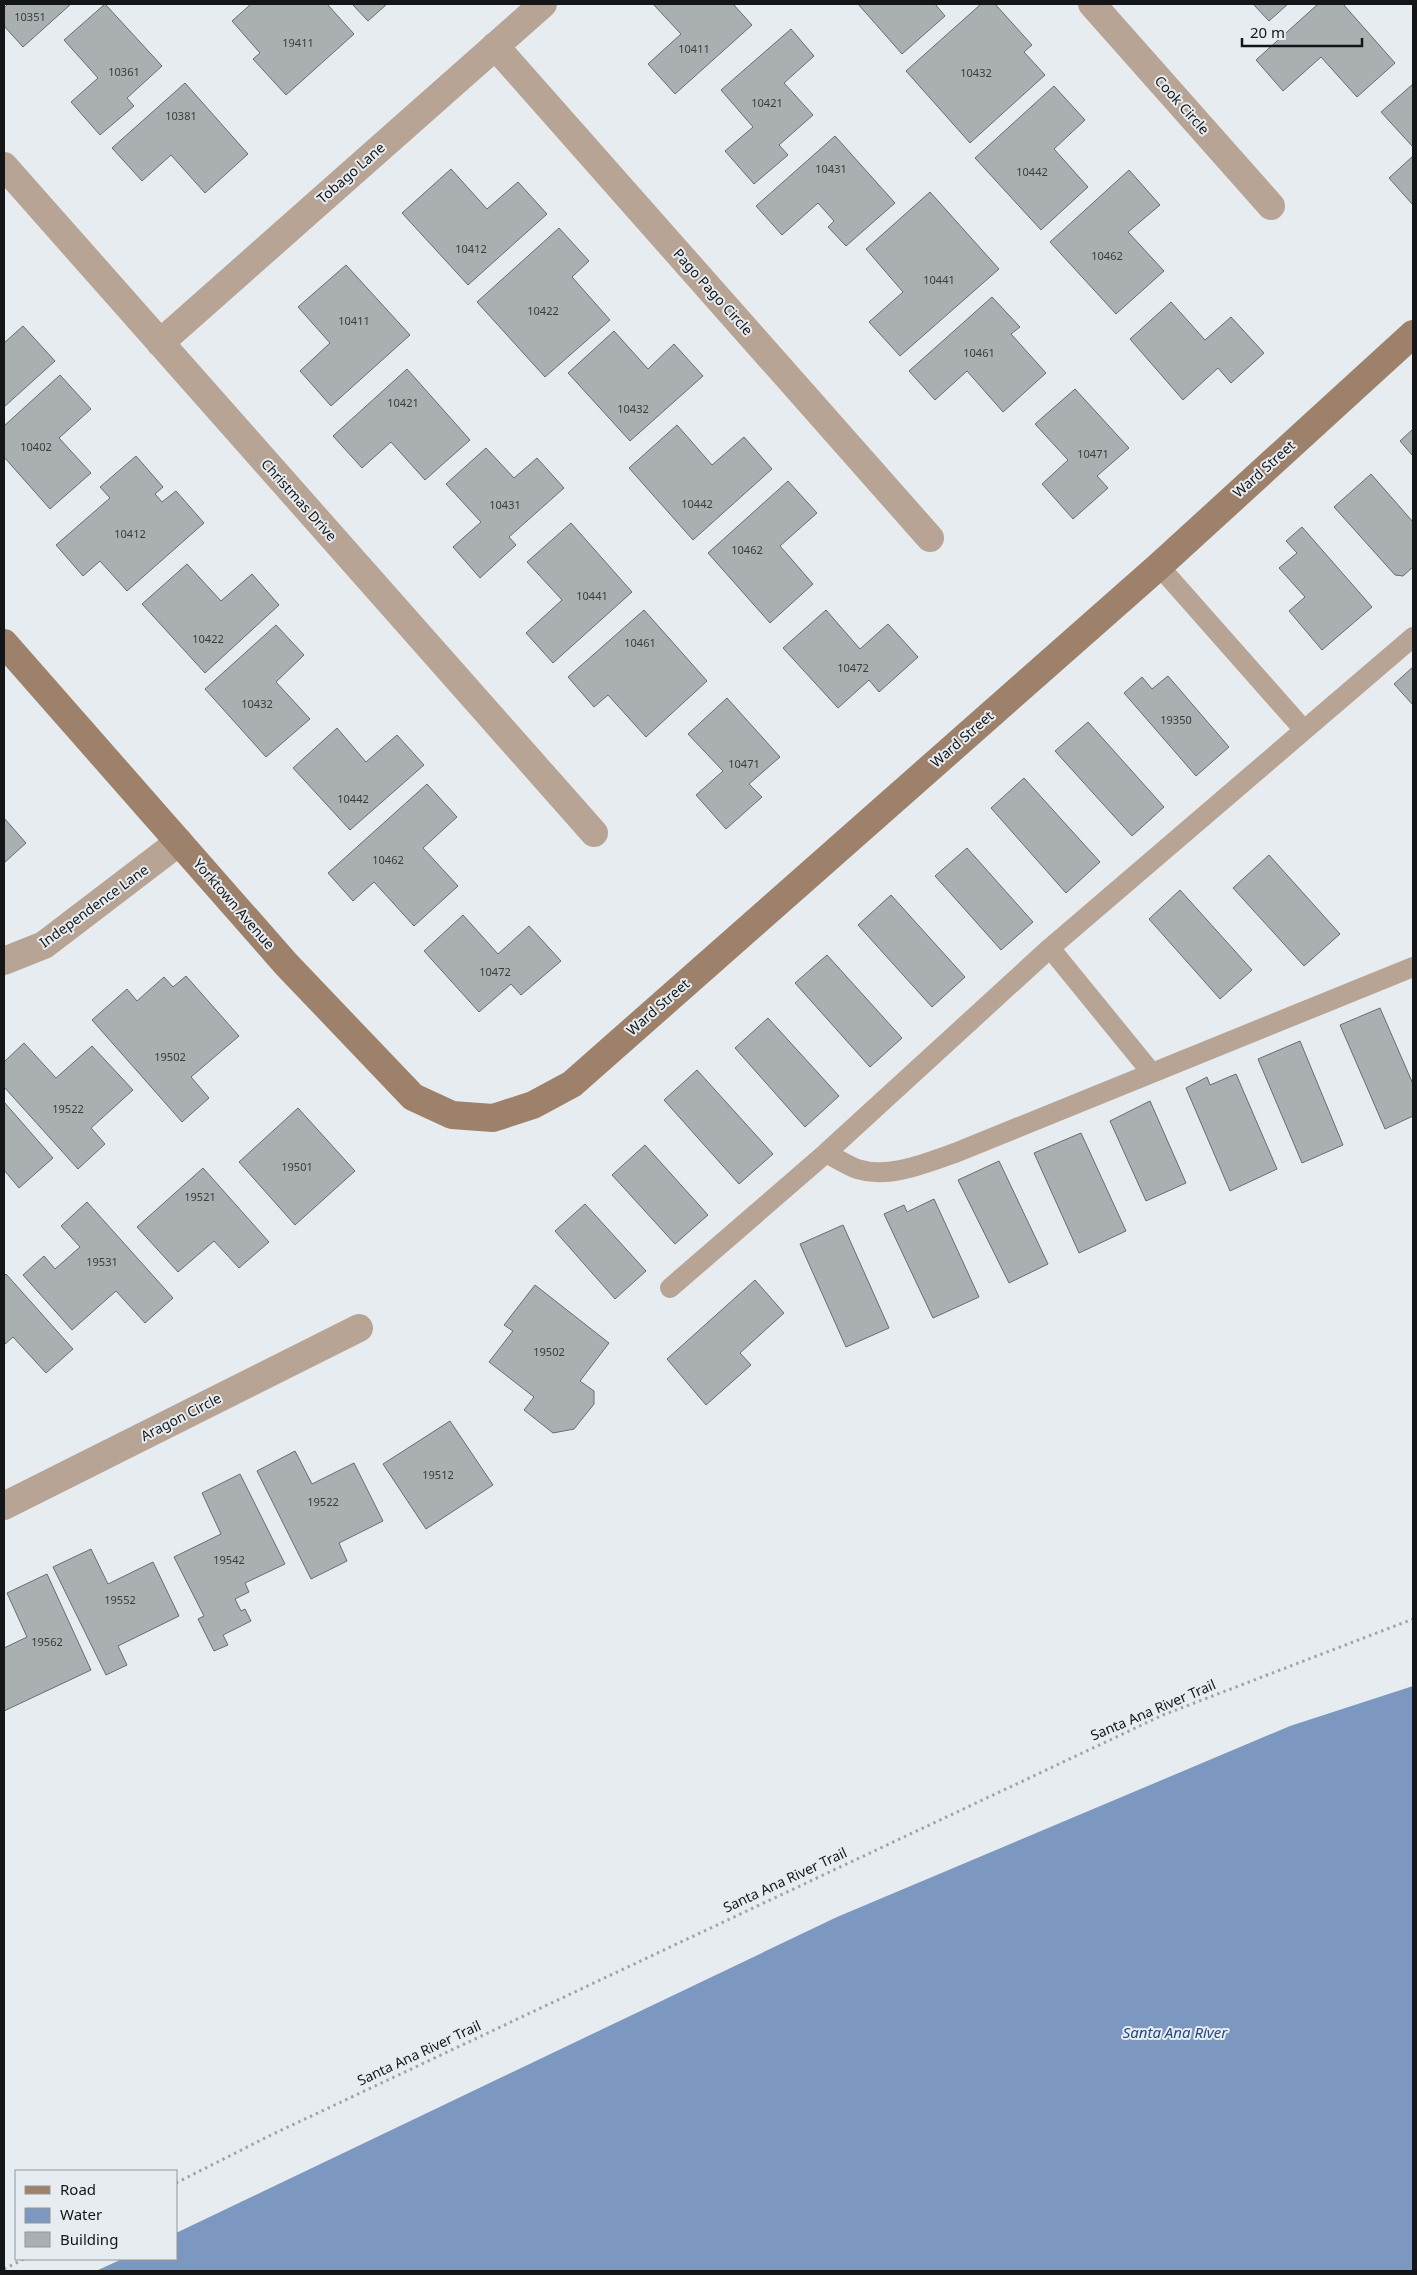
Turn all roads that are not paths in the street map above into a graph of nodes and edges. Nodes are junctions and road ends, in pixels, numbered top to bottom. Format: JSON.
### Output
{"nodes":[{"id":1,"x":543,"y":4,"type":"edge"},
{"id":2,"x":1092,"y":4,"type":"edge"},
{"id":3,"x":495,"y":46,"type":"junction"},
{"id":4,"x":4,"y":166,"type":"edge"},
{"id":5,"x":1272,"y":206,"type":"dead end"},
{"id":6,"x":1413,"y":334,"type":"edge"},
{"id":7,"x":160,"y":343,"type":"junction"},
{"id":8,"x":930,"y":538,"type":"dead end"},
{"id":9,"x":1159,"y":566,"type":"junction"},
{"id":10,"x":1413,"y":637,"type":"edge"},
{"id":11,"x":4,"y":643,"type":"edge"},
{"id":12,"x":1304,"y":730,"type":"junction"},
{"id":13,"x":594,"y":833,"type":"dead end"},
{"id":14,"x":180,"y":842,"type":"junction"},
{"id":15,"x":1050,"y":948,"type":"junction"},
{"id":16,"x":4,"y":961,"type":"edge"},
{"id":17,"x":1413,"y":967,"type":"edge"},
{"id":18,"x":1151,"y":1072,"type":"junction"},
{"id":19,"x":494,"y":1118,"type":"joint"},
{"id":20,"x":826,"y":1153,"type":"junction"},
{"id":21,"x":670,"y":1288,"type":"dead end"},
{"id":22,"x":359,"y":1328,"type":"dead end"},
{"id":23,"x":4,"y":1506,"type":"edge"}],
"edges":[{"from":1,"to":3,"type":"street","name":"Tobago Lane"},
{"from":2,"to":5,"type":"street","name":"Cook Circle"},
{"from":3,"to":7,"type":"street","name":"Tobago Lane"},
{"from":3,"to":8,"type":"street","name":"Pago Pago Circle"},
{"from":4,"to":7,"type":"street","name":"Christmas Drive"},
{"from":6,"to":9,"type":"street","name":"Ward Street"},
{"from":7,"to":13,"type":"street","name":"Christmas Drive"},
{"from":9,"to":12,"type":"lane"},
{"from":9,"to":19,"type":"street","name":"Ward Street"},
{"from":10,"to":12,"type":"lane"},
{"from":11,"to":14,"type":"street","name":"Yorktown Avenue"},
{"from":12,"to":15,"type":"lane"},
{"from":14,"to":16,"type":"street","name":"Independence Lane"},
{"from":14,"to":19,"type":"street","name":"Yorktown Avenue"},
{"from":15,"to":18,"type":"lane"},
{"from":15,"to":20,"type":"lane"},
{"from":17,"to":18,"type":"lane"},
{"from":18,"to":20,"type":"lane"},
{"from":20,"to":21,"type":"lane"},
{"from":22,"to":23,"type":"street","name":"Aragon Circle"}]}
